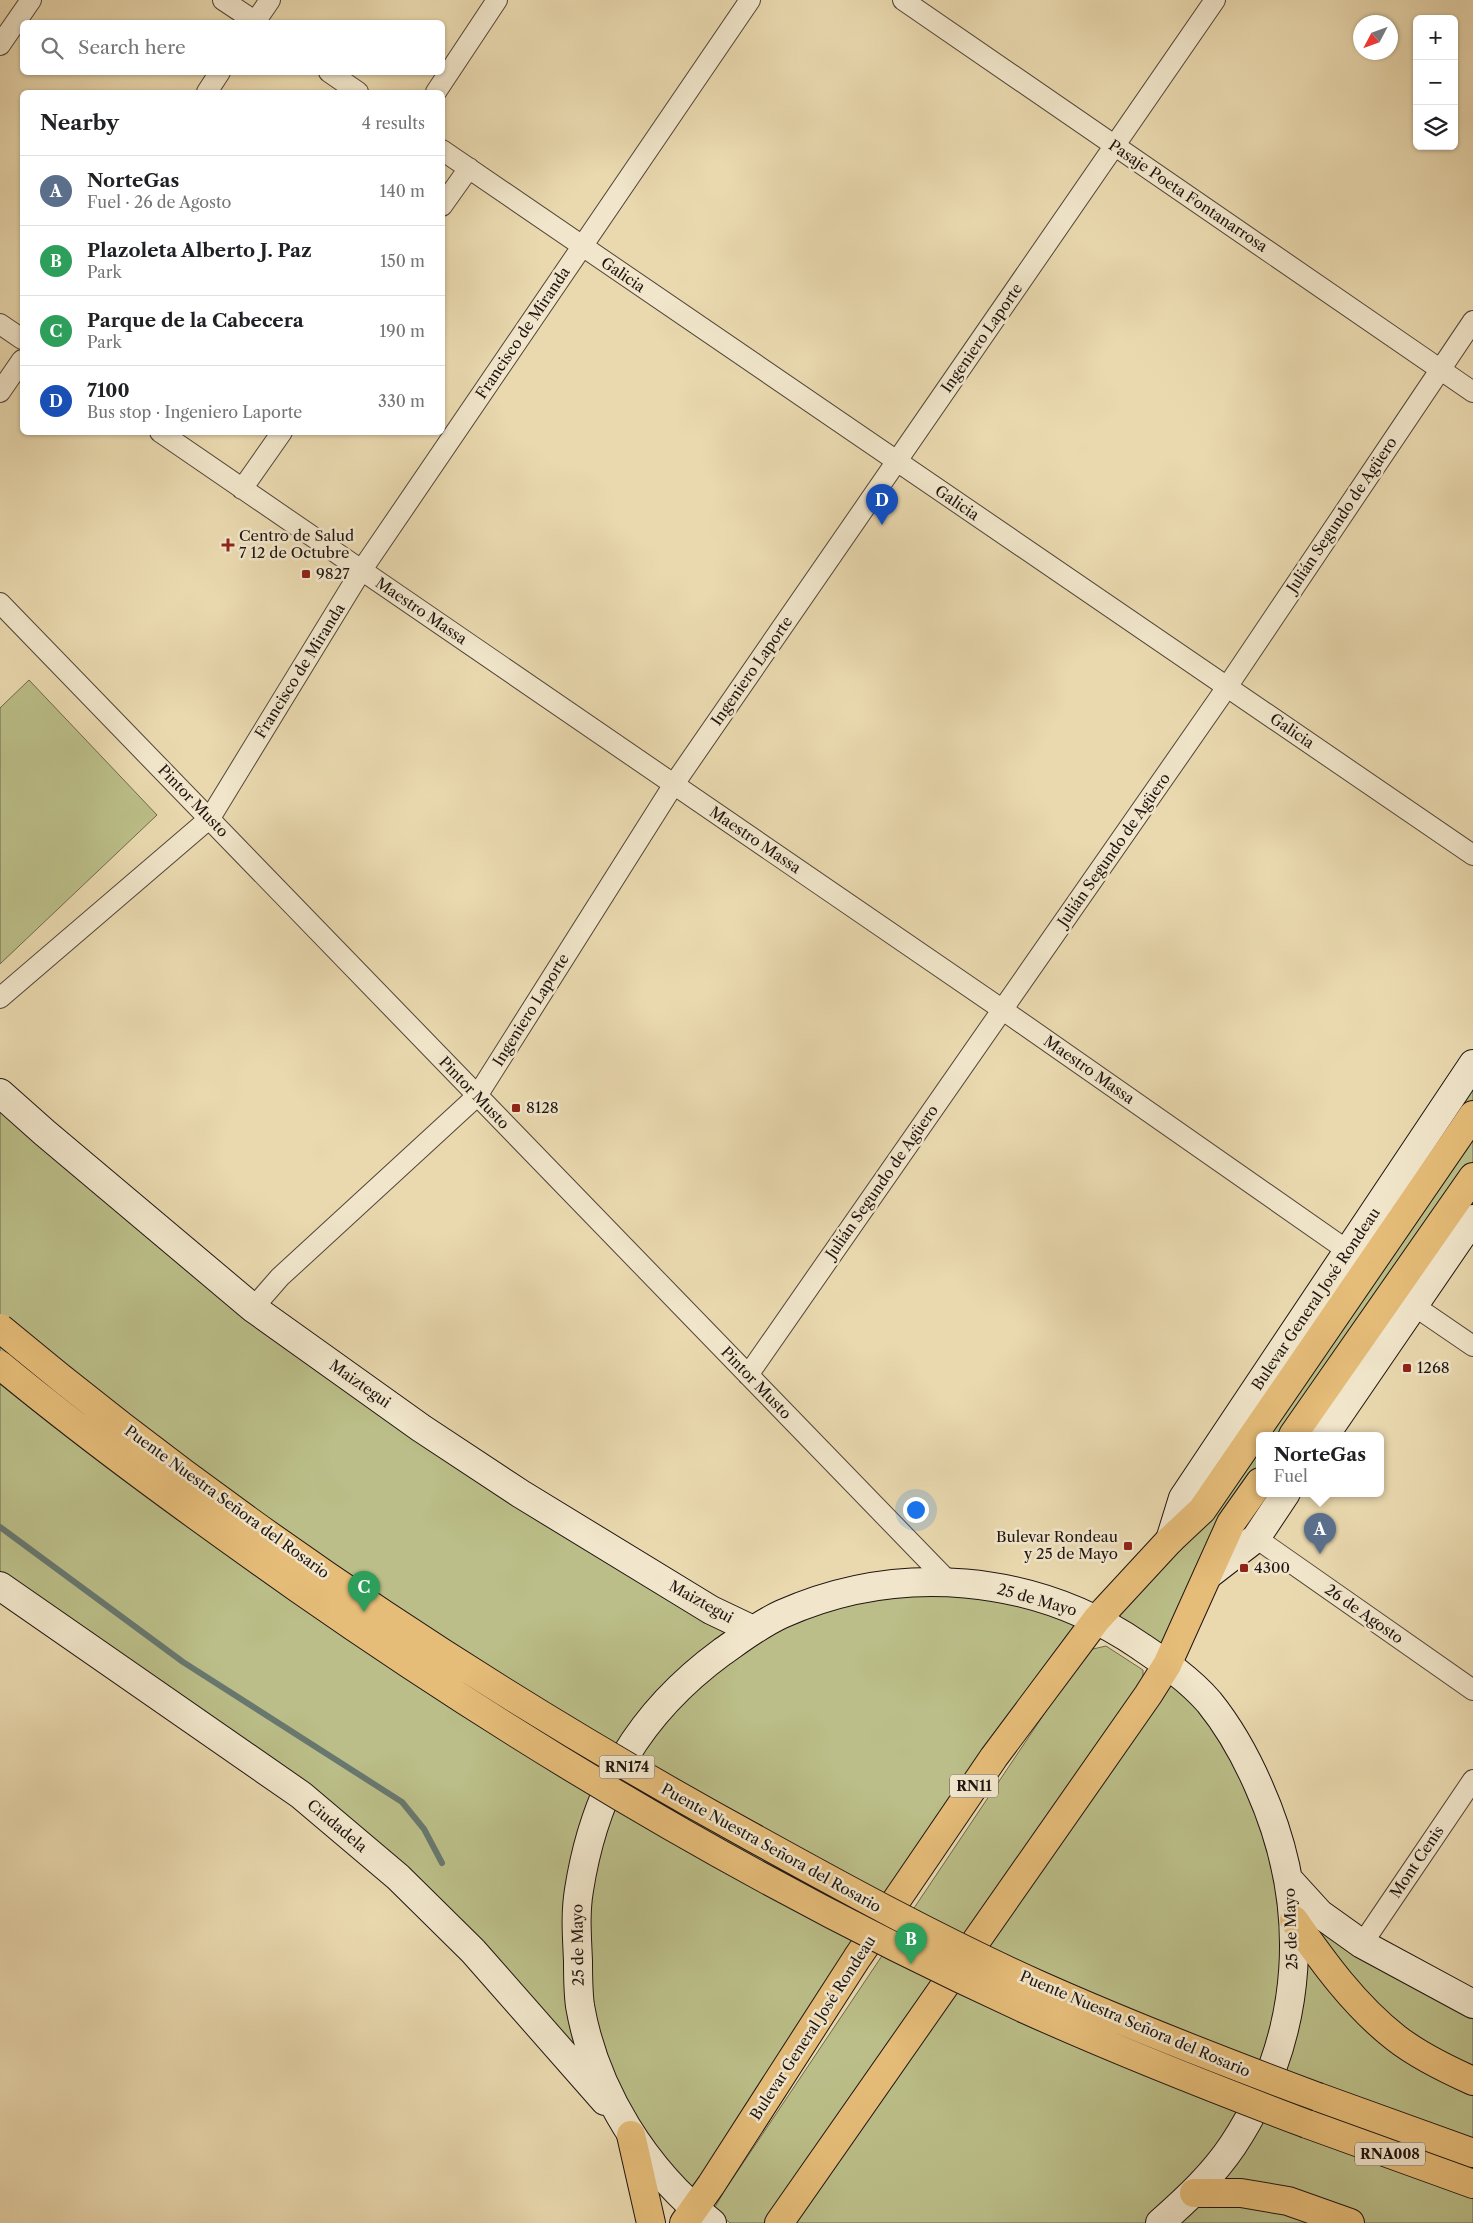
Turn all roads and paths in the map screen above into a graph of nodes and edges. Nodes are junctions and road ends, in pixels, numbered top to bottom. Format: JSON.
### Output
{"nodes":[{"id":1,"x":31,"y":0,"type":"edge"},
{"id":2,"x":224,"y":0,"type":"edge"},
{"id":3,"x":270,"y":0,"type":"edge"},
{"id":4,"x":497,"y":0,"type":"edge"},
{"id":5,"x":750,"y":0,"type":"edge"},
{"id":6,"x":903,"y":0,"type":"edge"},
{"id":7,"x":1215,"y":0,"type":"edge"},
{"id":8,"x":252,"y":20,"type":"edge"},
{"id":9,"x":256,"y":20,"type":"edge"},
{"id":10,"x":0,"y":45,"type":"edge"},
{"id":11,"x":218,"y":75,"type":"edge"},
{"id":12,"x":333,"y":75,"type":"edge"},
{"id":13,"x":208,"y":90,"type":"edge"},
{"id":14,"x":352,"y":90,"type":"edge"},
{"id":15,"x":437,"y":90,"type":"edge"},
{"id":16,"x":1114,"y":146,"type":"junction"},
{"id":17,"x":445,"y":152,"type":"edge"},
{"id":18,"x":469,"y":168,"type":"junction"},
{"id":19,"x":445,"y":202,"type":"edge"},
{"id":20,"x":582,"y":246,"type":"junction"},
{"id":21,"x":1473,"y":321,"type":"edge"},
{"id":22,"x":0,"y":324,"type":"edge"},
{"id":23,"x":20,"y":338,"type":"edge"},
{"id":24,"x":20,"y":363,"type":"edge"},
{"id":25,"x":1439,"y":368,"type":"junction"},
{"id":26,"x":0,"y":392,"type":"edge"},
{"id":27,"x":1473,"y":392,"type":"edge"},
{"id":28,"x":164,"y":435,"type":"edge"},
{"id":29,"x":280,"y":435,"type":"edge"},
{"id":30,"x":896,"y":462,"type":"junction"},
{"id":31,"x":242,"y":489,"type":"junction"},
{"id":32,"x":362,"y":570,"type":"junction"},
{"id":33,"x":0,"y":603,"type":"edge"},
{"id":34,"x":1227,"y":687,"type":"junction"},
{"id":35,"x":674,"y":784,"type":"junction"},
{"id":36,"x":210,"y":818,"type":"junction"},
{"id":37,"x":1473,"y":855,"type":"edge"},
{"id":38,"x":0,"y":998,"type":"edge"},
{"id":39,"x":1003,"y":1010,"type":"junction"},
{"id":40,"x":1473,"y":1064,"type":"edge"},
{"id":41,"x":0,"y":1093,"type":"edge"},
{"id":42,"x":477,"y":1096,"type":"junction"},
{"id":43,"x":1473,"y":1116,"type":"edge"},
{"id":44,"x":1473,"y":1177,"type":"edge"},
{"id":45,"x":1473,"y":1219,"type":"edge"},
{"id":46,"x":1348,"y":1251,"type":"junction"},
{"id":47,"x":1413,"y":1305,"type":"junction"},
{"id":48,"x":253,"y":1308,"type":"junction"},
{"id":49,"x":0,"y":1328,"type":"edge"},
{"id":50,"x":1473,"y":1346,"type":"edge"},
{"id":51,"x":0,"y":1365,"type":"edge"},
{"id":52,"x":748,"y":1375,"type":"junction"},
{"id":53,"x":1294,"y":1432,"type":"edge"},
{"id":54,"x":1327,"y":1432,"type":"edge"},
{"id":55,"x":1256,"y":1488,"type":"edge"},
{"id":56,"x":1283,"y":1497,"type":"edge"},
{"id":57,"x":1256,"y":1538,"type":"junction"},
{"id":58,"x":1170,"y":1540,"type":"junction"},
{"id":59,"x":1208,"y":1575,"type":"junction"},
{"id":60,"x":948,"y":1581,"type":"junction"},
{"id":61,"x":0,"y":1586,"type":"edge"},
{"id":62,"x":1097,"y":1619,"type":"junction"},
{"id":63,"x":753,"y":1630,"type":"junction"},
{"id":64,"x":1167,"y":1665,"type":"junction"},
{"id":65,"x":1473,"y":1690,"type":"edge"},
{"id":66,"x":1473,"y":1780,"type":"edge"},
{"id":67,"x":1289,"y":1880,"type":"junction"},
{"id":68,"x":1294,"y":1920,"type":"junction"},
{"id":69,"x":1362,"y":1944,"type":"junction"},
{"id":70,"x":1473,"y":2004,"type":"edge"},
{"id":71,"x":1473,"y":2081,"type":"edge"},
{"id":72,"x":1318,"y":2098,"type":"joint"},
{"id":73,"x":1307,"y":2124,"type":"joint"},
{"id":74,"x":628,"y":2130,"type":"junction"},
{"id":75,"x":1473,"y":2153,"type":"edge"},
{"id":76,"x":1473,"y":2184,"type":"edge"},
{"id":77,"x":1194,"y":2193,"type":"junction"},
{"id":78,"x":697,"y":2218,"type":"edge"},
{"id":79,"x":651,"y":2223,"type":"edge"},
{"id":80,"x":779,"y":2223,"type":"edge"},
{"id":81,"x":1160,"y":2223,"type":"edge"},
{"id":82,"x":1350,"y":2223,"type":"edge"}],
"edges":[{"from":1,"to":10,"type":"street"},
{"from":2,"to":8,"type":"street"},
{"from":3,"to":9,"type":"street"},
{"from":4,"to":15,"type":"street"},
{"from":5,"to":20,"type":"street","name":"Francisco de Miranda"},
{"from":6,"to":16,"type":"street","name":"Pasaje Poeta Fontanarrosa"},
{"from":7,"to":16,"type":"street","name":"Ingeniero Laporte"},
{"from":11,"to":13,"type":"street"},
{"from":12,"to":14,"type":"street"},
{"from":16,"to":25,"type":"street","name":"Pasaje Poeta Fontanarrosa"},
{"from":16,"to":30,"type":"street","name":"Ingeniero Laporte"},
{"from":17,"to":18,"type":"street","name":"Galicia"},
{"from":18,"to":19,"type":"street"},
{"from":18,"to":20,"type":"street","name":"Galicia"},
{"from":20,"to":30,"type":"street","name":"Galicia"},
{"from":20,"to":32,"type":"street","name":"Francisco de Miranda"},
{"from":21,"to":25,"type":"street","name":"Julián Segundo de Agüero"},
{"from":22,"to":23,"type":"street"},
{"from":24,"to":26,"type":"street"},
{"from":25,"to":27,"type":"street","name":"Pasaje Poeta Fontanarrosa"},
{"from":25,"to":34,"type":"street","name":"Julián Segundo de Agüero"},
{"from":28,"to":31,"type":"street","name":"Maestro Massa"},
{"from":29,"to":31,"type":"street"},
{"from":30,"to":34,"type":"street","name":"Galicia"},
{"from":30,"to":35,"type":"street","name":"Ingeniero Laporte"},
{"from":31,"to":32,"type":"street","name":"Maestro Massa"},
{"from":32,"to":35,"type":"street","name":"Maestro Massa"},
{"from":32,"to":36,"type":"street","name":"Francisco de Miranda"},
{"from":33,"to":36,"type":"street","name":"Pintor Musto"},
{"from":34,"to":37,"type":"street","name":"Galicia"},
{"from":34,"to":39,"type":"street","name":"Julián Segundo de Agüero"},
{"from":35,"to":39,"type":"street","name":"Maestro Massa"},
{"from":35,"to":42,"type":"street","name":"Ingeniero Laporte"},
{"from":36,"to":38,"type":"street","name":"Francisco de Miranda"},
{"from":36,"to":42,"type":"street","name":"Pintor Musto"},
{"from":39,"to":46,"type":"street","name":"Maestro Massa"},
{"from":39,"to":52,"type":"street","name":"Julián Segundo de Agüero"},
{"from":40,"to":46,"type":"main road","name":"Bulevar General José Rondeau"},
{"from":41,"to":48,"type":"main road","name":"Maiztegui"},
{"from":42,"to":48,"type":"street","name":"Ingeniero Laporte"},
{"from":42,"to":52,"type":"street","name":"Pintor Musto"},
{"from":43,"to":58,"type":"main road","name":"Bulevar General José Rondeau"},
{"from":44,"to":53,"type":"main road"},
{"from":45,"to":47,"type":"main road"},
{"from":46,"to":58,"type":"main road","name":"Bulevar General José Rondeau"},
{"from":47,"to":50,"type":"street"},
{"from":47,"to":54,"type":"main road"},
{"from":48,"to":63,"type":"main road","name":"Maiztegui"},
{"from":49,"to":72,"type":"main road","name":"Puente Nuestra Señora del Rosario","number":"RN174","bridge":true},
{"from":51,"to":73,"type":"main road","name":"Puente Nuestra Señora del Rosario","number":"RN174","bridge":true},
{"from":52,"to":60,"type":"street","name":"Pintor Musto"},
{"from":55,"to":59,"type":"main road"},
{"from":56,"to":57,"type":"main road"},
{"from":57,"to":59,"type":"main road"},
{"from":57,"to":65,"type":"street","name":"26 de Agosto"},
{"from":58,"to":62,"type":"main road","name":"Bulevar General José Rondeau"},
{"from":59,"to":64,"type":"main road"},
{"from":60,"to":62,"type":"main road","name":"25 de Mayo"},
{"from":60,"to":63,"type":"main road","name":"25 de Mayo"},
{"from":61,"to":74,"type":"main road","name":"Ciudadela"},
{"from":62,"to":64,"type":"main road","name":"25 de Mayo"},
{"from":62,"to":78,"type":"main road","name":"Bulevar General José Rondeau","number":"RN11"},
{"from":63,"to":74,"type":"main road","name":"25 de Mayo"},
{"from":64,"to":67,"type":"main road","name":"25 de Mayo"},
{"from":64,"to":80,"type":"main road"},
{"from":66,"to":69,"type":"street","name":"Mont Cenis"},
{"from":67,"to":68,"type":"main road","name":"25 de Mayo"},
{"from":67,"to":69,"type":"main road"},
{"from":68,"to":71,"type":"main road"},
{"from":68,"to":77,"type":"main road","name":"25 de Mayo"},
{"from":69,"to":70,"type":"main road"},
{"from":72,"to":75,"type":"main road","number":"RNA008"},
{"from":73,"to":76,"type":"main road","number":"RNA008"},
{"from":74,"to":78,"type":"main road","name":"25 de Mayo"},
{"from":74,"to":79,"type":"main road"},
{"from":77,"to":81,"type":"main road","name":"25 de Mayo"},
{"from":77,"to":82,"type":"main road"}]}
